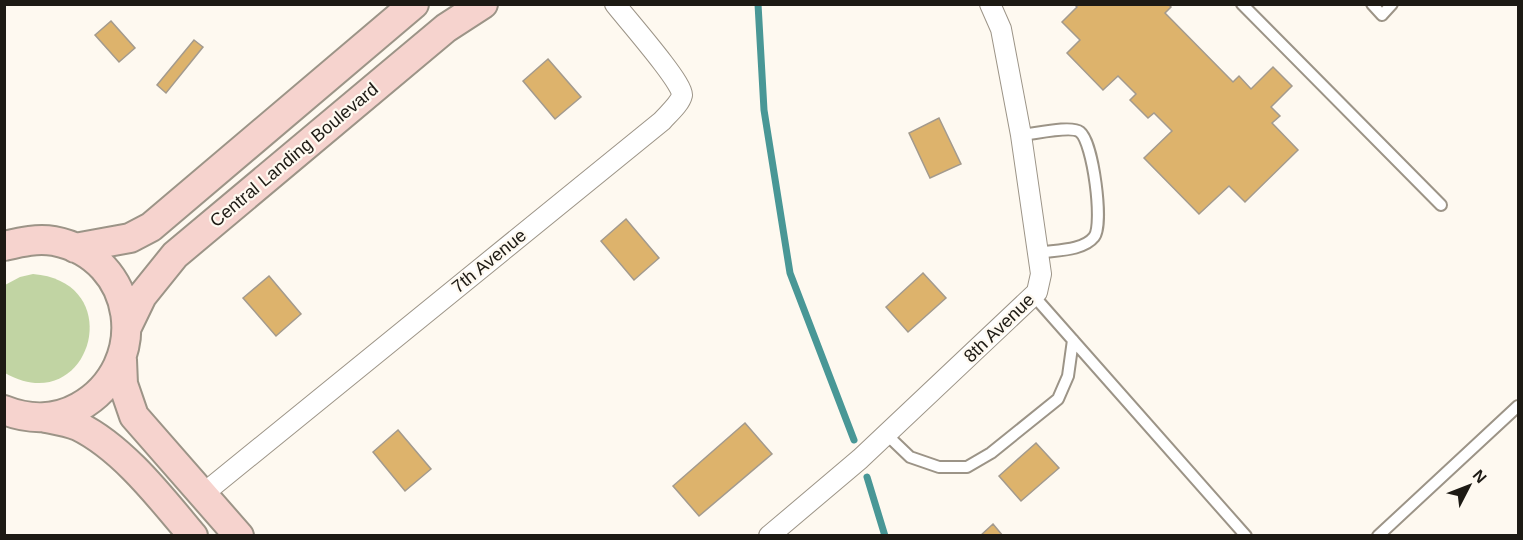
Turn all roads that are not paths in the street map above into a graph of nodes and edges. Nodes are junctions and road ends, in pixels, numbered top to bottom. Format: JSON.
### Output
{"nodes":[{"id":1,"x":414,"y":4,"type":"edge"},
{"id":2,"x":483,"y":4,"type":"edge"},
{"id":3,"x":615,"y":4,"type":"edge"},
{"id":4,"x":990,"y":4,"type":"edge"},
{"id":5,"x":1242,"y":4,"type":"edge"},
{"id":6,"x":1372,"y":4,"type":"edge"},
{"id":7,"x":1392,"y":4,"type":"edge"},
{"id":8,"x":1021,"y":135,"type":"junction"},
{"id":9,"x":1441,"y":206,"type":"dead end"},
{"id":10,"x":13,"y":239,"type":"edge"},
{"id":11,"x":75,"y":248,"type":"junction"},
{"id":12,"x":1038,"y":253,"type":"junction"},
{"id":13,"x":1033,"y":295,"type":"junction"},
{"id":14,"x":127,"y":327,"type":"junction"},
{"id":15,"x":1073,"y":340,"type":"junction"},
{"id":16,"x":122,"y":360,"type":"junction"},
{"id":17,"x":1518,"y":406,"type":"edge"},
{"id":18,"x":4,"y":410,"type":"edge"},
{"id":19,"x":46,"y":417,"type":"junction"},
{"id":20,"x":886,"y":434,"type":"junction"},
{"id":21,"x":203,"y":494,"type":"junction"},
{"id":22,"x":192,"y":536,"type":"edge"},
{"id":23,"x":239,"y":536,"type":"edge"},
{"id":24,"x":769,"y":536,"type":"edge"},
{"id":25,"x":1246,"y":536,"type":"edge"},
{"id":26,"x":1378,"y":536,"type":"edge"}],
"edges":[{"from":1,"to":11,"type":"street","name":"Central Landing Boulevard"},
{"from":2,"to":14,"type":"street","name":"Central Landing Boulevard"},
{"from":3,"to":21,"type":"street","name":"7th Avenue"},
{"from":4,"to":8,"type":"street","name":"8th Avenue"},
{"from":5,"to":9,"type":"lane"},
{"from":6,"to":7,"type":"lane"},
{"from":8,"to":12,"type":"street","name":"8th Avenue"},
{"from":8,"to":12,"type":"lane"},
{"from":10,"to":11,"type":"street"},
{"from":11,"to":14,"type":"street"},
{"from":12,"to":13,"type":"street","name":"8th Avenue"},
{"from":13,"to":15,"type":"lane"},
{"from":13,"to":20,"type":"street","name":"8th Avenue"},
{"from":14,"to":16,"type":"street"},
{"from":15,"to":20,"type":"lane"},
{"from":15,"to":25,"type":"lane"},
{"from":16,"to":19,"type":"street"},
{"from":16,"to":21,"type":"street"},
{"from":17,"to":26,"type":"lane"},
{"from":18,"to":19,"type":"street"},
{"from":19,"to":22,"type":"street"},
{"from":20,"to":24,"type":"street","name":"8th Avenue"},
{"from":21,"to":23,"type":"street"}]}
